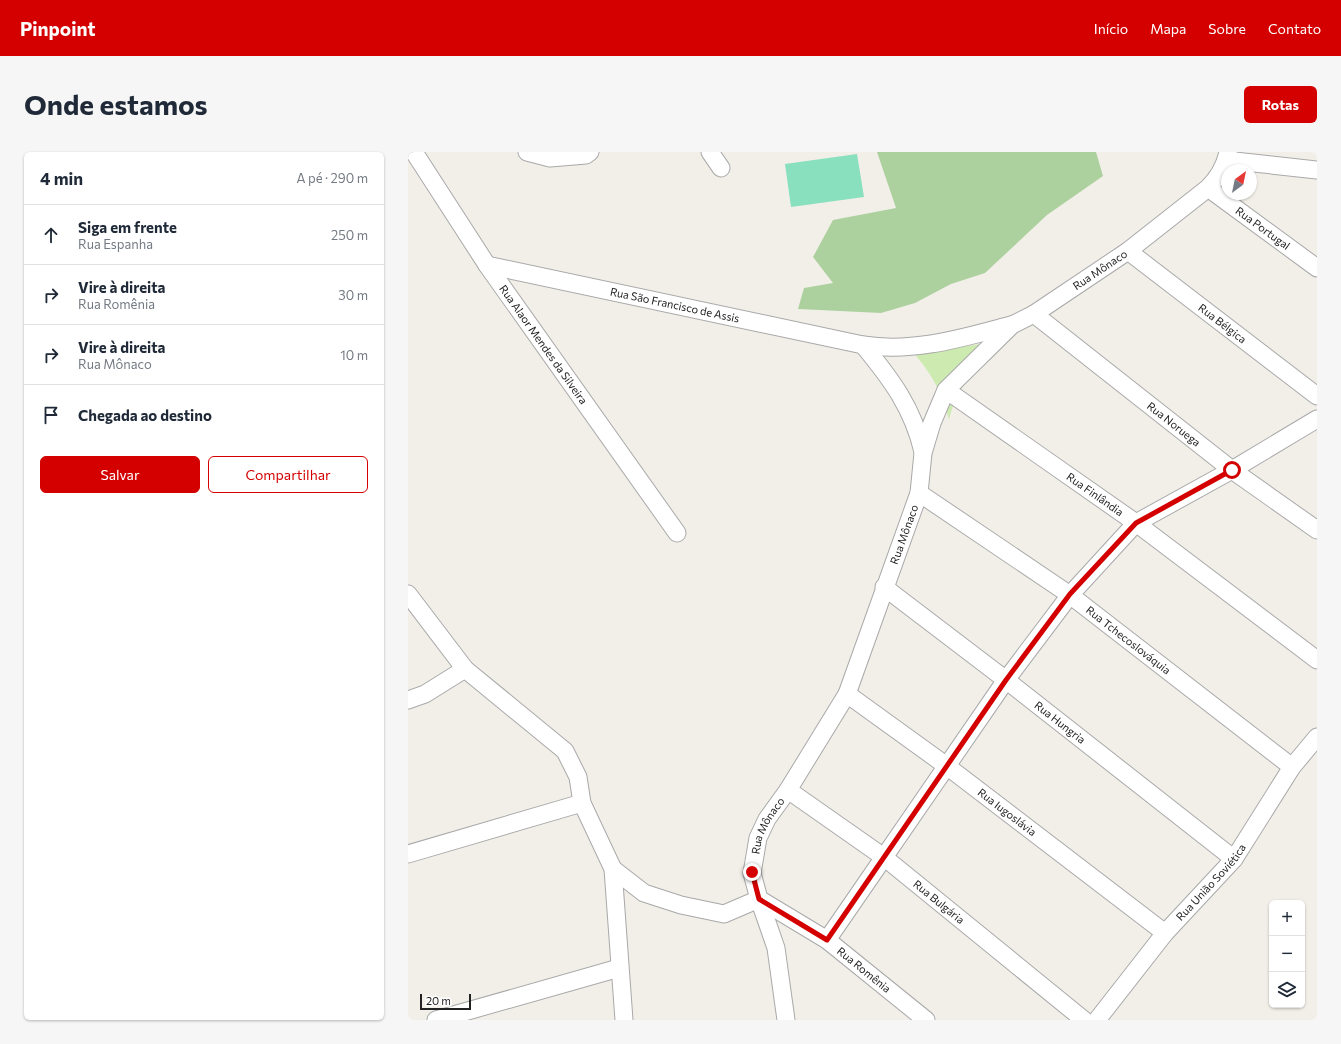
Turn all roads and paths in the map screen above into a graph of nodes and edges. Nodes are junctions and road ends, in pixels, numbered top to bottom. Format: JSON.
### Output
{"nodes":[{"id":1,"x":414,"y":152,"type":"edge"},
{"id":2,"x":527,"y":152,"type":"edge"},
{"id":3,"x":590,"y":152,"type":"edge"},
{"id":4,"x":710,"y":152,"type":"edge"},
{"id":5,"x":1227,"y":156,"type":"edge"},
{"id":6,"x":721,"y":168,"type":"dead end"},
{"id":7,"x":1317,"y":170,"type":"edge"},
{"id":8,"x":1208,"y":188,"type":"junction"},
{"id":9,"x":1128,"y":251,"type":"junction"},
{"id":10,"x":487,"y":265,"type":"junction"},
{"id":11,"x":1317,"y":268,"type":"edge"},
{"id":12,"x":1034,"y":314,"type":"junction"},
{"id":13,"x":1012,"y":325,"type":"junction"},
{"id":14,"x":863,"y":345,"type":"junction"},
{"id":15,"x":946,"y":390,"type":"junction"},
{"id":16,"x":1317,"y":396,"type":"edge"},
{"id":17,"x":1317,"y":419,"type":"edge"},
{"id":18,"x":923,"y":453,"type":"junction"},
{"id":19,"x":1232,"y":470,"type":"junction"},
{"id":20,"x":919,"y":493,"type":"junction"},
{"id":21,"x":1136,"y":523,"type":"junction"},
{"id":22,"x":1317,"y":530,"type":"edge"},
{"id":23,"x":677,"y":533,"type":"dead end"},
{"id":24,"x":884,"y":587,"type":"junction"},
{"id":25,"x":408,"y":594,"type":"edge"},
{"id":26,"x":1070,"y":594,"type":"junction"},
{"id":27,"x":1317,"y":660,"type":"edge"},
{"id":28,"x":465,"y":669,"type":"junction"},
{"id":29,"x":1006,"y":680,"type":"junction"},
{"id":30,"x":847,"y":694,"type":"junction"},
{"id":31,"x":408,"y":700,"type":"edge"},
{"id":32,"x":1317,"y":737,"type":"edge"},
{"id":33,"x":948,"y":767,"type":"junction"},
{"id":34,"x":1292,"y":767,"type":"junction"},
{"id":35,"x":788,"y":790,"type":"junction"},
{"id":36,"x":582,"y":802,"type":"junction"},
{"id":37,"x":408,"y":854,"type":"edge"},
{"id":38,"x":885,"y":858,"type":"junction"},
{"id":39,"x":1234,"y":859,"type":"junction"},
{"id":40,"x":613,"y":869,"type":"junction"},
{"id":41,"x":759,"y":899,"type":"junction"},
{"id":42,"x":1165,"y":933,"type":"junction"},
{"id":43,"x":827,"y":940,"type":"junction"},
{"id":44,"x":619,"y":968,"type":"junction"},
{"id":45,"x":436,"y":1020,"type":"edge"},
{"id":46,"x":624,"y":1020,"type":"edge"},
{"id":47,"x":786,"y":1020,"type":"edge"},
{"id":48,"x":926,"y":1020,"type":"edge"},
{"id":49,"x":1084,"y":1020,"type":"edge"},
{"id":50,"x":1096,"y":1020,"type":"edge"}],
"edges":[{"from":1,"to":10,"type":"street","name":"Rua Alaor Mendes da Silveira"},
{"from":2,"to":3,"type":"street"},
{"from":4,"to":6,"type":"street"},
{"from":5,"to":7,"type":"street"},
{"from":5,"to":8,"type":"street","name":"Rua Mônaco"},
{"from":8,"to":9,"type":"street","name":"Rua Mônaco"},
{"from":8,"to":11,"type":"street","name":"Rua Portugal"},
{"from":9,"to":12,"type":"street","name":"Rua Mônaco"},
{"from":9,"to":16,"type":"street","name":"Rua Bélgica"},
{"from":10,"to":14,"type":"street","name":"Rua São Francisco de Assis"},
{"from":10,"to":23,"type":"street","name":"Rua Alaor Mendes da Silveira"},
{"from":12,"to":13,"type":"street","name":"Rua Mônaco"},
{"from":12,"to":19,"type":"street","name":"Rua Noruega"},
{"from":13,"to":14,"type":"street","name":"Rua São Francisco de Assis"},
{"from":13,"to":15,"type":"street","name":"Rua Mônaco"},
{"from":14,"to":18,"type":"street"},
{"from":15,"to":18,"type":"street","name":"Rua Mônaco"},
{"from":15,"to":21,"type":"street","name":"Rua Finlândia"},
{"from":17,"to":19,"type":"street"},
{"from":18,"to":20,"type":"street","name":"Rua Mônaco"},
{"from":19,"to":21,"type":"street"},
{"from":19,"to":22,"type":"street","name":"Rua Noruega"},
{"from":20,"to":24,"type":"street","name":"Rua Mônaco"},
{"from":20,"to":26,"type":"street","name":"Rua Tchecoslováquia"},
{"from":21,"to":26,"type":"street"},
{"from":21,"to":27,"type":"street","name":"Rua Finlândia"},
{"from":24,"to":29,"type":"street","name":"Rua Hungria"},
{"from":24,"to":30,"type":"street","name":"Rua Mônaco"},
{"from":25,"to":28,"type":"street"},
{"from":26,"to":29,"type":"street"},
{"from":26,"to":34,"type":"street","name":"Rua Tchecoslováquia"},
{"from":28,"to":31,"type":"street"},
{"from":28,"to":36,"type":"street"},
{"from":29,"to":33,"type":"street"},
{"from":29,"to":39,"type":"street","name":"Rua Hungria"},
{"from":30,"to":33,"type":"street","name":"Rua Iugoslávia"},
{"from":30,"to":35,"type":"street","name":"Rua Mônaco"},
{"from":32,"to":34,"type":"street","name":"Rua União Soviética"},
{"from":33,"to":38,"type":"street"},
{"from":33,"to":42,"type":"street","name":"Rua Iugoslávia"},
{"from":34,"to":39,"type":"street","name":"Rua União Soviética"},
{"from":35,"to":38,"type":"street","name":"Rua Bulgária"},
{"from":35,"to":41,"type":"street","name":"Rua Mônaco"},
{"from":36,"to":37,"type":"street"},
{"from":36,"to":40,"type":"street"},
{"from":38,"to":43,"type":"street"},
{"from":38,"to":49,"type":"street","name":"Rua Bulgária"},
{"from":39,"to":42,"type":"street","name":"Rua União Soviética"},
{"from":40,"to":41,"type":"street"},
{"from":40,"to":44,"type":"street"},
{"from":41,"to":43,"type":"street","name":"Rua Romênia"},
{"from":41,"to":47,"type":"street","name":"Rua Mônaco"},
{"from":42,"to":50,"type":"street","name":"Rua União Soviética"},
{"from":43,"to":48,"type":"street","name":"Rua Romênia"},
{"from":44,"to":45,"type":"street"},
{"from":44,"to":46,"type":"street"}]}
